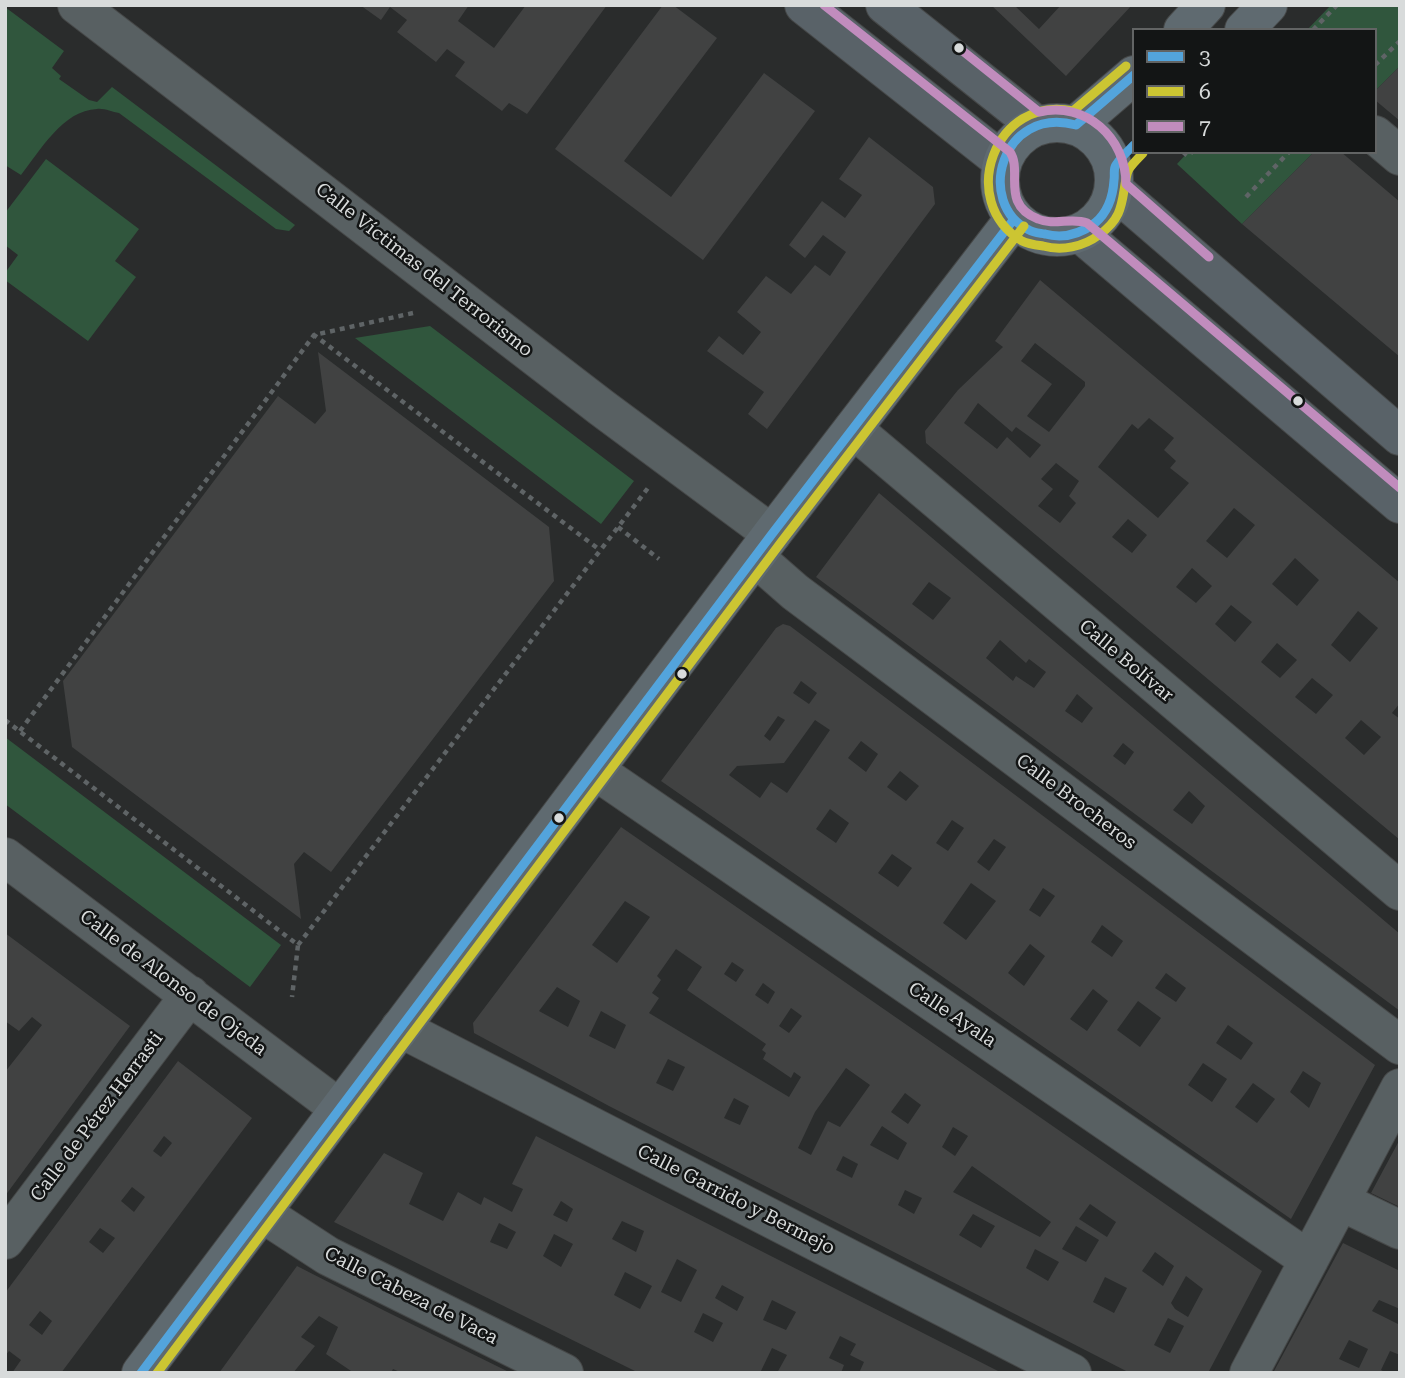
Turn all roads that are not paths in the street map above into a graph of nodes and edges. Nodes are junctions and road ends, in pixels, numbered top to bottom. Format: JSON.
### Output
{"nodes":[{"id":1,"x":77,"y":5,"type":"edge"},
{"id":2,"x":804,"y":5,"type":"edge"},
{"id":3,"x":885,"y":5,"type":"edge"},
{"id":4,"x":1206,"y":5,"type":"edge"},
{"id":5,"x":1268,"y":5,"type":"edge"},
{"id":6,"x":1185,"y":28,"type":"edge"},
{"id":7,"x":1246,"y":28,"type":"edge"},
{"id":8,"x":1132,"y":77,"type":"edge"},
{"id":9,"x":1036,"y":125,"type":"junction"},
{"id":10,"x":1076,"y":125,"type":"junction"},
{"id":11,"x":1377,"y":137,"type":"edge"},
{"id":12,"x":1400,"y":156,"type":"edge"},
{"id":13,"x":1002,"y":161,"type":"junction"},
{"id":14,"x":1121,"y":167,"type":"edge"},
{"id":15,"x":1014,"y":219,"type":"junction"},
{"id":16,"x":1080,"y":233,"type":"junction"},
{"id":17,"x":853,"y":429,"type":"junction"},
{"id":18,"x":1400,"y":436,"type":"edge"},
{"id":19,"x":1400,"y":504,"type":"edge"},
{"id":20,"x":764,"y":546,"type":"junction"},
{"id":21,"x":596,"y":771,"type":"junction"},
{"id":22,"x":5,"y":857,"type":"edge"},
{"id":23,"x":1400,"y":891,"type":"edge"},
{"id":24,"x":190,"y":996,"type":"junction"},
{"id":25,"x":400,"y":1028,"type":"junction"},
{"id":26,"x":1400,"y":1045,"type":"edge"},
{"id":27,"x":1400,"y":1088,"type":"edge"},
{"id":28,"x":340,"y":1109,"type":"junction"},
{"id":29,"x":1340,"y":1201,"type":"junction"},
{"id":30,"x":262,"y":1213,"type":"junction"},
{"id":31,"x":1400,"y":1230,"type":"edge"},
{"id":32,"x":5,"y":1240,"type":"edge"},
{"id":33,"x":1309,"y":1260,"type":"junction"},
{"id":34,"x":141,"y":1373,"type":"edge"},
{"id":35,"x":564,"y":1373,"type":"edge"},
{"id":36,"x":1072,"y":1373,"type":"edge"},
{"id":37,"x":1249,"y":1373,"type":"edge"}],
"edges":[{"from":1,"to":20,"type":"street","name":"Calle Víctimas del Terrorismo"},
{"from":2,"to":13,"type":"main road"},
{"from":3,"to":9,"type":"main road"},
{"from":4,"to":6,"type":"main road"},
{"from":5,"to":7,"type":"main road"},
{"from":8,"to":10,"type":"main road"},
{"from":9,"to":10,"type":"main road"},
{"from":9,"to":13,"type":"main road"},
{"from":10,"to":14,"type":"main road"},
{"from":11,"to":12,"type":"street"},
{"from":13,"to":15,"type":"main road"},
{"from":14,"to":16,"type":"main road"},
{"from":14,"to":18,"type":"main road"},
{"from":15,"to":16,"type":"main road"},
{"from":15,"to":17,"type":"main road"},
{"from":16,"to":19,"type":"main road"},
{"from":17,"to":20,"type":"main road"},
{"from":17,"to":23,"type":"street","name":"Calle Bolívar"},
{"from":20,"to":21,"type":"main road"},
{"from":20,"to":26,"type":"street","name":"Calle Brocheros"},
{"from":21,"to":25,"type":"main road"},
{"from":21,"to":33,"type":"street","name":"Calle Ayala"},
{"from":22,"to":24,"type":"street","name":"Calle de Alonso de Ojeda"},
{"from":24,"to":28,"type":"street","name":"Calle de Alonso de Ojeda"},
{"from":24,"to":32,"type":"street","name":"Calle de Pérez Herrasti"},
{"from":25,"to":28,"type":"main road"},
{"from":25,"to":36,"type":"street","name":"Calle Garrido y Bermejo"},
{"from":27,"to":29,"type":"street"},
{"from":28,"to":30,"type":"main road"},
{"from":29,"to":31,"type":"street"},
{"from":29,"to":33,"type":"street"},
{"from":30,"to":34,"type":"main road"},
{"from":30,"to":35,"type":"street","name":"Calle Cabeza de Vaca"},
{"from":33,"to":37,"type":"street"}]}
